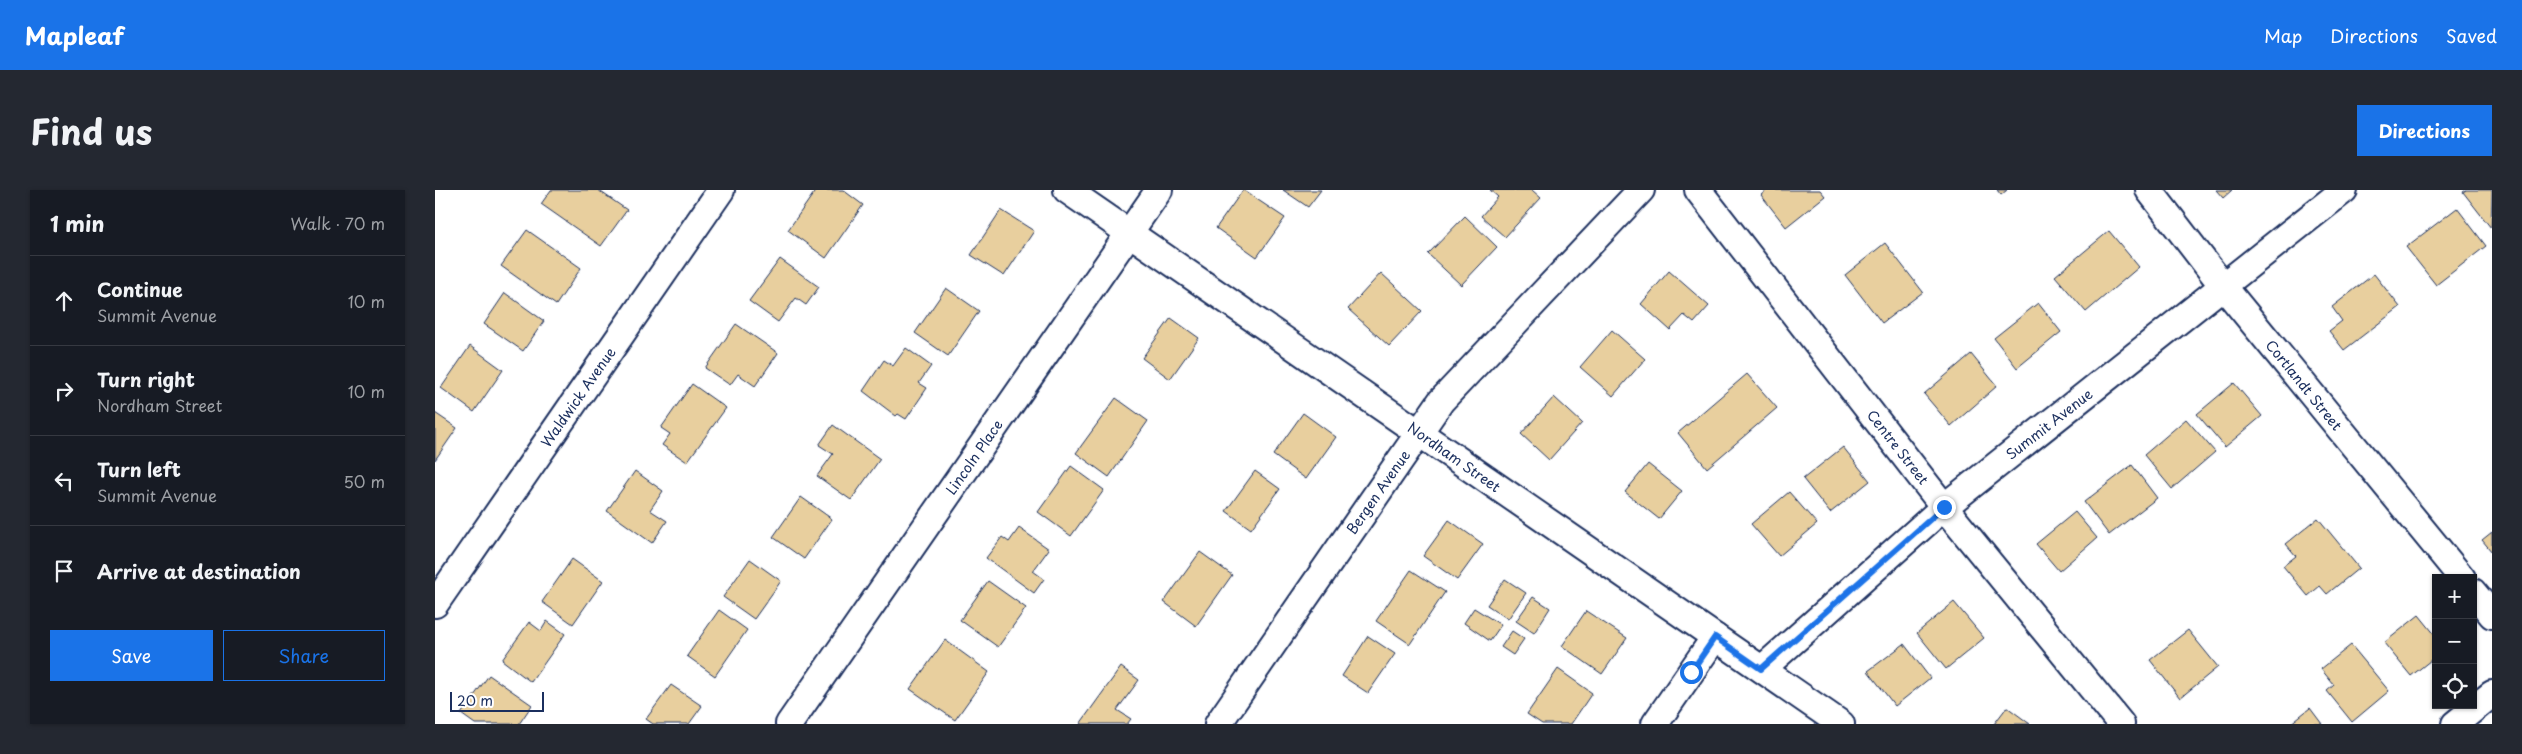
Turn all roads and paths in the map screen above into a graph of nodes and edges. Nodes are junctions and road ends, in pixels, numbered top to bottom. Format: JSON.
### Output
{"nodes":[{"id":1,"x":721,"y":190,"type":"edge"},
{"id":2,"x":1067,"y":190,"type":"edge"},
{"id":3,"x":1159,"y":190,"type":"edge"},
{"id":4,"x":1641,"y":190,"type":"edge"},
{"id":5,"x":1698,"y":190,"type":"edge"},
{"id":6,"x":2149,"y":190,"type":"edge"},
{"id":7,"x":2344,"y":190,"type":"edge"},
{"id":8,"x":1129,"y":233,"type":"junction"},
{"id":9,"x":2223,"y":286,"type":"junction"},
{"id":10,"x":1419,"y":432,"type":"junction"},
{"id":11,"x":1944,"y":507,"type":"junction"},
{"id":12,"x":2459,"y":574,"type":"edge"},
{"id":13,"x":2477,"y":597,"type":"edge"},
{"id":14,"x":435,"y":604,"type":"edge"},
{"id":15,"x":2492,"y":615,"type":"edge"},
{"id":16,"x":1715,"y":637,"type":"junction"},
{"id":17,"x":1761,"y":669,"type":"junction"},
{"id":18,"x":2492,"y":694,"type":"edge"},
{"id":19,"x":789,"y":724,"type":"edge"},
{"id":20,"x":1218,"y":724,"type":"edge"},
{"id":21,"x":1655,"y":724,"type":"edge"},
{"id":22,"x":1841,"y":724,"type":"edge"},
{"id":23,"x":2121,"y":724,"type":"edge"},
{"id":24,"x":2455,"y":724,"type":"edge"}],
"edges":[{"from":1,"to":14,"type":"street","name":"Waldwick Avenue"},
{"from":2,"to":8,"type":"street","name":"Nordham Street"},
{"from":3,"to":8,"type":"street","name":"Lincoln Place"},
{"from":4,"to":10,"type":"street","name":"Bergen Avenue"},
{"from":5,"to":11,"type":"street","name":"Centre Street"},
{"from":6,"to":9,"type":"street","name":"Cortlandt Street"},
{"from":7,"to":9,"type":"street","name":"Summit Avenue"},
{"from":8,"to":10,"type":"street","name":"Nordham Street"},
{"from":8,"to":19,"type":"street","name":"Lincoln Place"},
{"from":9,"to":11,"type":"street","name":"Summit Avenue"},
{"from":9,"to":12,"type":"street","name":"Cortlandt Street"},
{"from":10,"to":16,"type":"street","name":"Nordham Street"},
{"from":10,"to":20,"type":"street","name":"Bergen Avenue"},
{"from":11,"to":17,"type":"street","name":"Summit Avenue"},
{"from":11,"to":23,"type":"street","name":"Centre Street"},
{"from":13,"to":15,"type":"street"},
{"from":16,"to":17,"type":"street","name":"Nordham Street"},
{"from":16,"to":21,"type":"street"},
{"from":17,"to":22,"type":"street","name":"Nordham Street"},
{"from":18,"to":24,"type":"street"}]}
